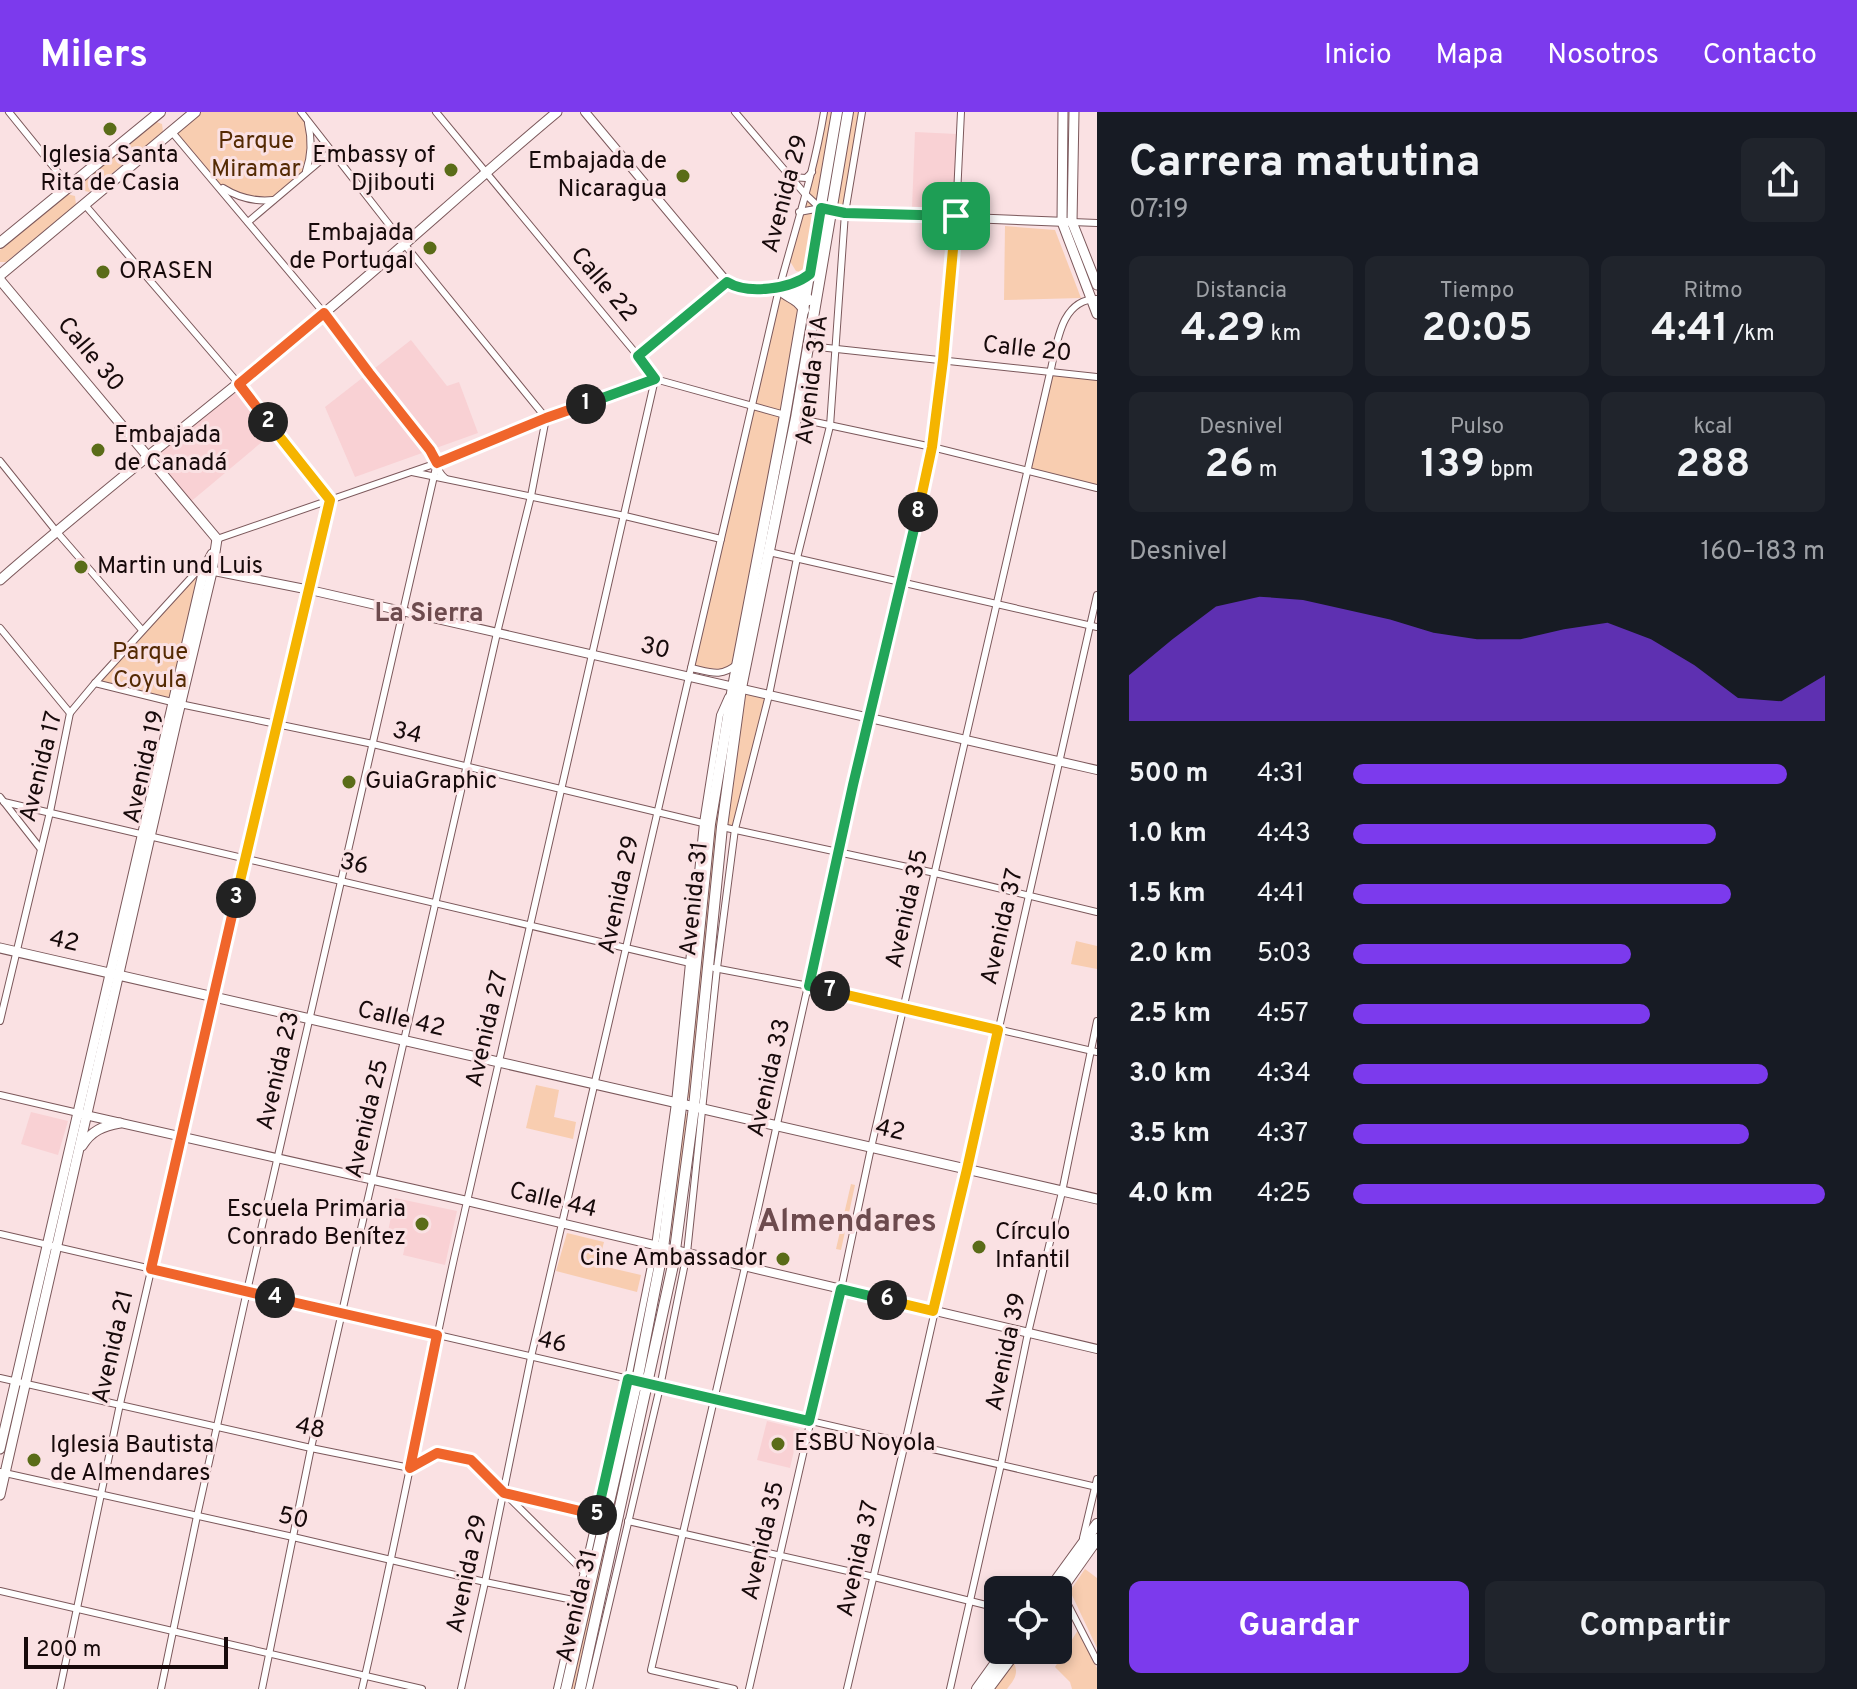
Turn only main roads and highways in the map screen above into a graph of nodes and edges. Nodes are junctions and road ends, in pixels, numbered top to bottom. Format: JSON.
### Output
{"nodes":[{"id":1,"x":195,"y":112,"type":"edge"},
{"id":2,"x":557,"y":112,"type":"edge"},
{"id":3,"x":837,"y":112,"type":"edge"},
{"id":4,"x":848,"y":112,"type":"edge"},
{"id":5,"x":1063,"y":112,"type":"edge"},
{"id":6,"x":1074,"y":112,"type":"edge"},
{"id":7,"x":157,"y":113,"type":"edge"},
{"id":8,"x":826,"y":209,"type":"junction"},
{"id":9,"x":1067,"y":222,"type":"junction"},
{"id":10,"x":0,"y":243,"type":"edge"},
{"id":11,"x":810,"y":274,"type":"junction"},
{"id":12,"x":0,"y":278,"type":"edge"},
{"id":13,"x":1097,"y":285,"type":"edge"},
{"id":14,"x":779,"y":289,"type":"junction"},
{"id":15,"x":806,"y":296,"type":"junction"},
{"id":16,"x":1094,"y":299,"type":"edge"},
{"id":17,"x":809,"y":311,"type":"junction"},
{"id":18,"x":1097,"y":314,"type":"edge"},
{"id":19,"x":790,"y":417,"type":"junction"},
{"id":20,"x":149,"y":457,"type":"junction"},
{"id":21,"x":0,"y":580,"type":"edge"},
{"id":22,"x":737,"y":688,"type":"junction"},
{"id":23,"x":0,"y":948,"type":"edge"},
{"id":24,"x":702,"y":965,"type":"junction"},
{"id":25,"x":115,"y":974,"type":"junction"},
{"id":26,"x":678,"y":1104,"type":"junction"},
{"id":27,"x":699,"y":1108,"type":"junction"},
{"id":28,"x":83,"y":1114,"type":"junction"},
{"id":29,"x":120,"y":1123,"type":"road end"},
{"id":30,"x":78,"y":1152,"type":"junction"},
{"id":31,"x":1097,"y":1199,"type":"edge"},
{"id":32,"x":52,"y":1246,"type":"junction"},
{"id":33,"x":637,"y":1381,"type":"junction"},
{"id":34,"x":20,"y":1383,"type":"junction"},
{"id":35,"x":0,"y":1449,"type":"edge"},
{"id":36,"x":2,"y":1473,"type":"edge"},
{"id":37,"x":0,"y":1495,"type":"edge"},
{"id":38,"x":1097,"y":1524,"type":"edge"},
{"id":39,"x":1097,"y":1539,"type":"edge"},
{"id":40,"x":1065,"y":1576,"type":"edge"},
{"id":41,"x":1068,"y":1576,"type":"edge"},
{"id":42,"x":995,"y":1664,"type":"edge"},
{"id":43,"x":1007,"y":1664,"type":"edge"},
{"id":44,"x":566,"y":1689,"type":"edge"},
{"id":45,"x":580,"y":1689,"type":"edge"},
{"id":46,"x":977,"y":1689,"type":"edge"},
{"id":47,"x":988,"y":1689,"type":"edge"}],
"edges":[{"from":1,"to":12,"type":"main road"},
{"from":2,"to":20,"type":"main road"},
{"from":3,"to":8,"type":"main road","name":"Avenida 31"},
{"from":4,"to":8,"type":"main road","name":"Avenida 31"},
{"from":5,"to":9,"type":"main road"},
{"from":6,"to":9,"type":"main road"},
{"from":7,"to":10,"type":"main road"},
{"from":8,"to":11,"type":"main road","name":"Avenida 31"},
{"from":8,"to":17,"type":"main road","name":"Avenida 31"},
{"from":9,"to":13,"type":"main road"},
{"from":9,"to":16,"type":"main road"},
{"from":11,"to":14,"type":"main road"},
{"from":11,"to":15,"type":"main road","name":"Avenida 31"},
{"from":12,"to":20,"type":"main road","name":"Calle 30"},
{"from":14,"to":15,"type":"main road"},
{"from":14,"to":17,"type":"main road"},
{"from":15,"to":17,"type":"main road","name":"Avenida 31"},
{"from":16,"to":18,"type":"main road"},
{"from":17,"to":19,"type":"main road","name":"Avenida 31"},
{"from":17,"to":19,"type":"main road","name":"Avenida 31"},
{"from":19,"to":22,"type":"main road","name":"Avenida 31"},
{"from":19,"to":22,"type":"main road","name":"Avenida 31"},
{"from":20,"to":21,"type":"main road"},
{"from":20,"to":25,"type":"main road","name":"Avenida 19"},
{"from":22,"to":24,"type":"main road","name":"Avenida 31"},
{"from":22,"to":24,"type":"main road","name":"Avenida 31"},
{"from":23,"to":25,"type":"main road","name":"42"},
{"from":24,"to":26,"type":"main road","name":"Avenida 31"},
{"from":24,"to":27,"type":"main road","name":"Avenida 31"},
{"from":25,"to":26,"type":"main road","name":"Calle 42"},
{"from":25,"to":28,"type":"main road","name":"Avenida 19"},
{"from":26,"to":27,"type":"main road","name":"42"},
{"from":26,"to":33,"type":"main road","name":"Avenida 31"},
{"from":27,"to":31,"type":"main road","name":"42"},
{"from":27,"to":33,"type":"main road","name":"Avenida 31"},
{"from":28,"to":30,"type":"main road","name":"Avenida 19"},
{"from":28,"to":32,"type":"main road","name":"Avenida 19"},
{"from":29,"to":30,"type":"main road"},
{"from":30,"to":32,"type":"main road","name":"Avenida 19"},
{"from":32,"to":34,"type":"main road","name":"Avenida 19"},
{"from":33,"to":44,"type":"main road","name":"Avenida 31"},
{"from":33,"to":45,"type":"main road","name":"Avenida 31"},
{"from":34,"to":35,"type":"main road","name":"Avenida 19"},
{"from":34,"to":36,"type":"main road","name":"Avenida 19"},
{"from":36,"to":37,"type":"main road","name":"Avenida 19"},
{"from":38,"to":40,"type":"main road"},
{"from":39,"to":41,"type":"main road"},
{"from":42,"to":46,"type":"main road"},
{"from":43,"to":47,"type":"main road"}]}
